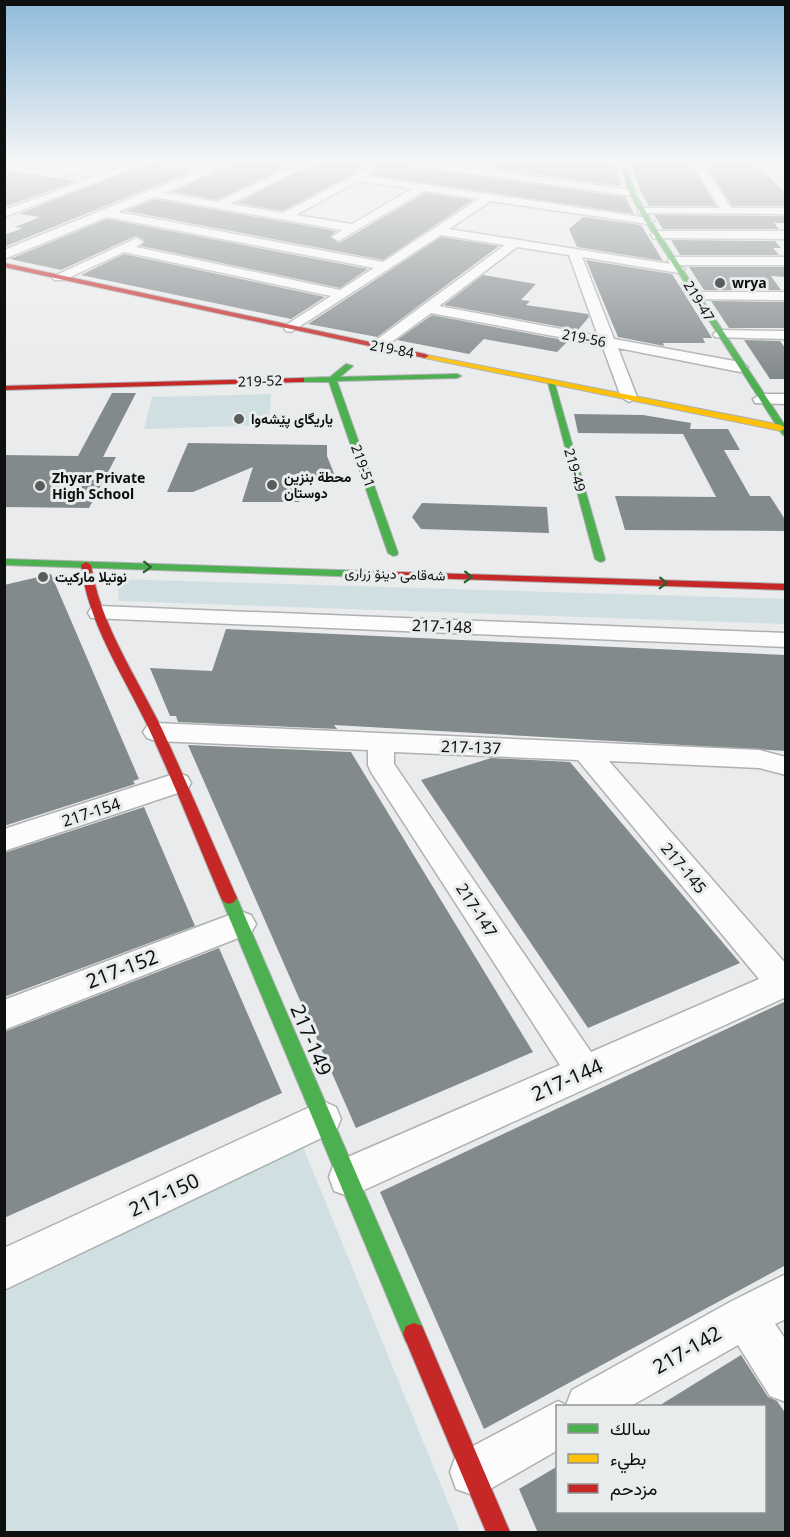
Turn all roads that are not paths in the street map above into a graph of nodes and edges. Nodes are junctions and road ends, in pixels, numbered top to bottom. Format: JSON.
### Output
{"nodes":[{"id":1,"x":53,"y":235,"type":"edge"},
{"id":2,"x":152,"y":235,"type":"edge"},
{"id":3,"x":218,"y":235,"type":"edge"},
{"id":4,"x":342,"y":235,"type":"edge"},
{"id":5,"x":433,"y":235,"type":"edge"},
{"id":6,"x":463,"y":235,"type":"edge"},
{"id":7,"x":657,"y":235,"type":"joint"},
{"id":8,"x":786,"y":235,"type":"edge"},
{"id":9,"x":15,"y":238,"type":"dead end"},
{"id":10,"x":35,"y":242,"type":"junction"},
{"id":11,"x":515,"y":243,"type":"junction"},
{"id":12,"x":122,"y":248,"type":"junction"},
{"id":13,"x":311,"y":252,"type":"junction"},
{"id":14,"x":574,"y":252,"type":"junction"},
{"id":15,"x":4,"y":255,"type":"edge"},
{"id":16,"x":786,"y":261,"type":"edge"},
{"id":17,"x":4,"y":265,"type":"edge"},
{"id":18,"x":677,"y":265,"type":"junction"},
{"id":19,"x":385,"y":266,"type":"junction"},
{"id":20,"x":59,"y":277,"type":"junction"},
{"id":21,"x":342,"y":294,"type":"junction"},
{"id":22,"x":697,"y":296,"type":"junction"},
{"id":23,"x":786,"y":296,"type":"edge"},
{"id":24,"x":428,"y":308,"type":"junction"},
{"id":25,"x":291,"y":328,"type":"junction"},
{"id":26,"x":720,"y":334,"type":"junction"},
{"id":27,"x":786,"y":335,"type":"edge"},
{"id":28,"x":346,"y":340,"type":"junction"},
{"id":29,"x":608,"y":342,"type":"junction"},
{"id":30,"x":377,"y":346,"type":"junction"},
{"id":31,"x":740,"y":367,"type":"junction"},
{"id":32,"x":516,"y":374,"type":"junction"},
{"id":33,"x":332,"y":379,"type":"junction"},
{"id":34,"x":550,"y":381,"type":"junction"},
{"id":35,"x":4,"y":387,"type":"edge"},
{"id":36,"x":629,"y":397,"type":"junction"},
{"id":37,"x":761,"y":399,"type":"junction"},
{"id":38,"x":786,"y":399,"type":"edge"},
{"id":39,"x":783,"y":431,"type":"edge"},
{"id":40,"x":374,"y":553,"type":"dead end"},
{"id":41,"x":398,"y":553,"type":"joint"},
{"id":42,"x":600,"y":559,"type":"dead end"},
{"id":43,"x":4,"y":562,"type":"edge"},
{"id":44,"x":86,"y":565,"type":"junction"},
{"id":45,"x":786,"y":587,"type":"edge"},
{"id":46,"x":99,"y":613,"type":"junction"},
{"id":47,"x":786,"y":640,"type":"edge"},
{"id":48,"x":156,"y":732,"type":"junction"},
{"id":49,"x":381,"y":744,"type":"junction"},
{"id":50,"x":586,"y":752,"type":"junction"},
{"id":51,"x":786,"y":766,"type":"edge"},
{"id":52,"x":177,"y":783,"type":"junction"},
{"id":53,"x":4,"y":840,"type":"edge"},
{"id":54,"x":240,"y":924,"type":"junction"},
{"id":55,"x":784,"y":983,"type":"edge"},
{"id":56,"x":4,"y":1015,"type":"edge"},
{"id":57,"x":585,"y":1073,"type":"junction"},
{"id":58,"x":323,"y":1119,"type":"junction"},
{"id":59,"x":348,"y":1177,"type":"junction"},
{"id":60,"x":4,"y":1270,"type":"edge"},
{"id":61,"x":786,"y":1295,"type":"edge"},
{"id":62,"x":745,"y":1317,"type":"junction"},
{"id":63,"x":786,"y":1380,"type":"edge"},
{"id":64,"x":591,"y":1405,"type":"edge"},
{"id":65,"x":556,"y":1425,"type":"edge"},
{"id":66,"x":473,"y":1472,"type":"junction"},
{"id":67,"x":498,"y":1533,"type":"edge"}],
"edges":[{"from":1,"to":10,"type":"street"},
{"from":2,"to":12,"type":"street"},
{"from":3,"to":13,"type":"street"},
{"from":4,"to":13,"type":"street"},
{"from":5,"to":19,"type":"street"},
{"from":6,"to":11,"type":"street"},
{"from":7,"to":8,"type":"street"},
{"from":7,"to":18,"type":"street","name":"219-47"},
{"from":9,"to":10,"type":"street"},
{"from":10,"to":15,"type":"street"},
{"from":11,"to":14,"type":"street"},
{"from":11,"to":24,"type":"street"},
{"from":12,"to":20,"type":"street"},
{"from":12,"to":21,"type":"street"},
{"from":13,"to":19,"type":"street"},
{"from":14,"to":18,"type":"street"},
{"from":14,"to":29,"type":"street"},
{"from":16,"to":18,"type":"street"},
{"from":17,"to":20,"type":"street","name":"219-84"},
{"from":18,"to":22,"type":"street","name":"219-47"},
{"from":19,"to":21,"type":"street"},
{"from":20,"to":25,"type":"street","name":"219-84"},
{"from":21,"to":25,"type":"street"},
{"from":22,"to":23,"type":"street"},
{"from":22,"to":26,"type":"street","name":"219-47"},
{"from":24,"to":29,"type":"street","name":"219-56"},
{"from":24,"to":30,"type":"street"},
{"from":25,"to":28,"type":"street","name":"219-84"},
{"from":26,"to":27,"type":"street"},
{"from":26,"to":31,"type":"street","name":"219-47"},
{"from":28,"to":30,"type":"street","name":"219-84"},
{"from":28,"to":33,"type":"street"},
{"from":29,"to":31,"type":"street","name":"219-56"},
{"from":29,"to":36,"type":"street"},
{"from":30,"to":32,"type":"street","name":"219-84"},
{"from":31,"to":37,"type":"street","name":"219-47"},
{"from":32,"to":33,"type":"street","name":"219-52"},
{"from":32,"to":34,"type":"street","name":"219-84"},
{"from":33,"to":35,"type":"street","name":"219-52"},
{"from":33,"to":41,"type":"street","name":"219-51"},
{"from":34,"to":36,"type":"street","name":"219-84"},
{"from":34,"to":42,"type":"street","name":"219-49"},
{"from":36,"to":39,"type":"street","name":"219-84"},
{"from":37,"to":38,"type":"street"},
{"from":37,"to":39,"type":"street","name":"219-47"},
{"from":40,"to":41,"type":"street","name":"شەقامی دینۆ زراری"},
{"from":43,"to":44,"type":"street","name":"شەقامی دینۆ زراری"},
{"from":44,"to":45,"type":"street","name":"شەقامی دینۆ زراری","one_way":true},
{"from":44,"to":46,"type":"street","name":"217-149"},
{"from":46,"to":47,"type":"street","name":"217-148"},
{"from":46,"to":48,"type":"street","name":"217-149"},
{"from":48,"to":49,"type":"street","name":"217-137"},
{"from":48,"to":52,"type":"street","name":"217-149"},
{"from":49,"to":50,"type":"street","name":"217-137"},
{"from":49,"to":57,"type":"street","name":"217-147"},
{"from":50,"to":51,"type":"street","name":"217-137"},
{"from":50,"to":55,"type":"street","name":"217-145"},
{"from":52,"to":53,"type":"street","name":"217-154"},
{"from":52,"to":54,"type":"street","name":"217-149"},
{"from":54,"to":56,"type":"street","name":"217-152"},
{"from":54,"to":58,"type":"street","name":"217-149"},
{"from":55,"to":57,"type":"street","name":"217-144"},
{"from":57,"to":59,"type":"street","name":"217-144"},
{"from":58,"to":59,"type":"street","name":"217-149"},
{"from":58,"to":60,"type":"street","name":"217-150"},
{"from":59,"to":66,"type":"street","name":"217-149"},
{"from":61,"to":62,"type":"street","name":"217-142"},
{"from":62,"to":63,"type":"street"},
{"from":62,"to":64,"type":"street","name":"217-142"},
{"from":65,"to":66,"type":"street"},
{"from":66,"to":67,"type":"street","name":"217-149"}]}
